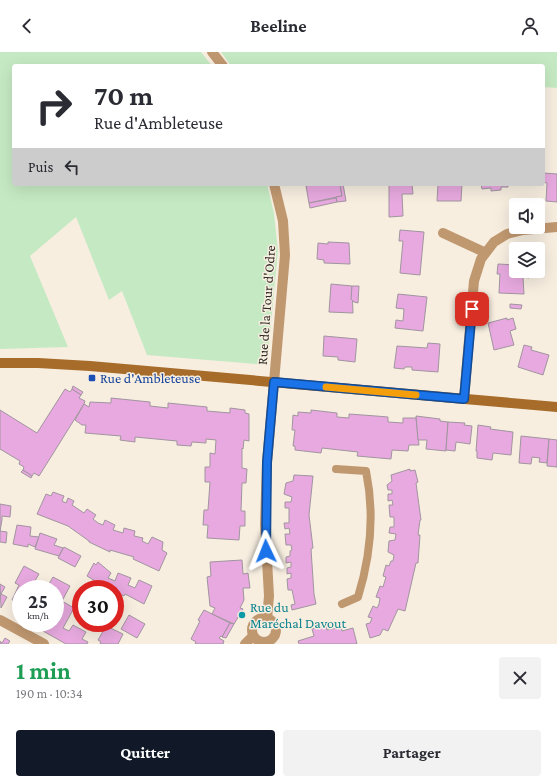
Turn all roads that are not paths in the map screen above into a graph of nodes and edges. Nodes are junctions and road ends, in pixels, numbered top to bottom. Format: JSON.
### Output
{"nodes":[{"id":1,"x":212,"y":52,"type":"edge"},
{"id":2,"x":221,"y":64,"type":"edge"},
{"id":3,"x":274,"y":186,"type":"edge"},
{"id":4,"x":557,"y":227,"type":"edge"},
{"id":5,"x":443,"y":233,"type":"dead end"},
{"id":6,"x":484,"y":252,"type":"junction"},
{"id":7,"x":0,"y":363,"type":"edge"},
{"id":8,"x":274,"y":382,"type":"junction"},
{"id":9,"x":464,"y":399,"type":"junction"},
{"id":10,"x":557,"y":407,"type":"edge"},
{"id":11,"x":336,"y":469,"type":"dead end"},
{"id":12,"x":342,"y":604,"type":"dead end"},
{"id":13,"x":267,"y":619,"type":"junction"},
{"id":14,"x":0,"y":620,"type":"edge"},
{"id":15,"x":253,"y":636,"type":"junction"},
{"id":16,"x":274,"y":641,"type":"edge"},
{"id":17,"x":44,"y":644,"type":"edge"},
{"id":18,"x":245,"y":644,"type":"edge"}],
"edges":[{"from":1,"to":2,"type":"street"},
{"from":3,"to":8,"type":"street","name":"Rue de la Tour d'Odre"},
{"from":4,"to":6,"type":"street"},
{"from":5,"to":6,"type":"street"},
{"from":6,"to":9,"type":"street"},
{"from":7,"to":8,"type":"street"},
{"from":8,"to":9,"type":"street"},
{"from":8,"to":13,"type":"street","name":"Rue de la Tour d'Odre"},
{"from":9,"to":10,"type":"street"},
{"from":11,"to":12,"type":"lane"},
{"from":13,"to":15,"type":"street"},
{"from":13,"to":16,"type":"street"},
{"from":14,"to":17,"type":"street"},
{"from":15,"to":16,"type":"street"},
{"from":15,"to":18,"type":"street"}]}
